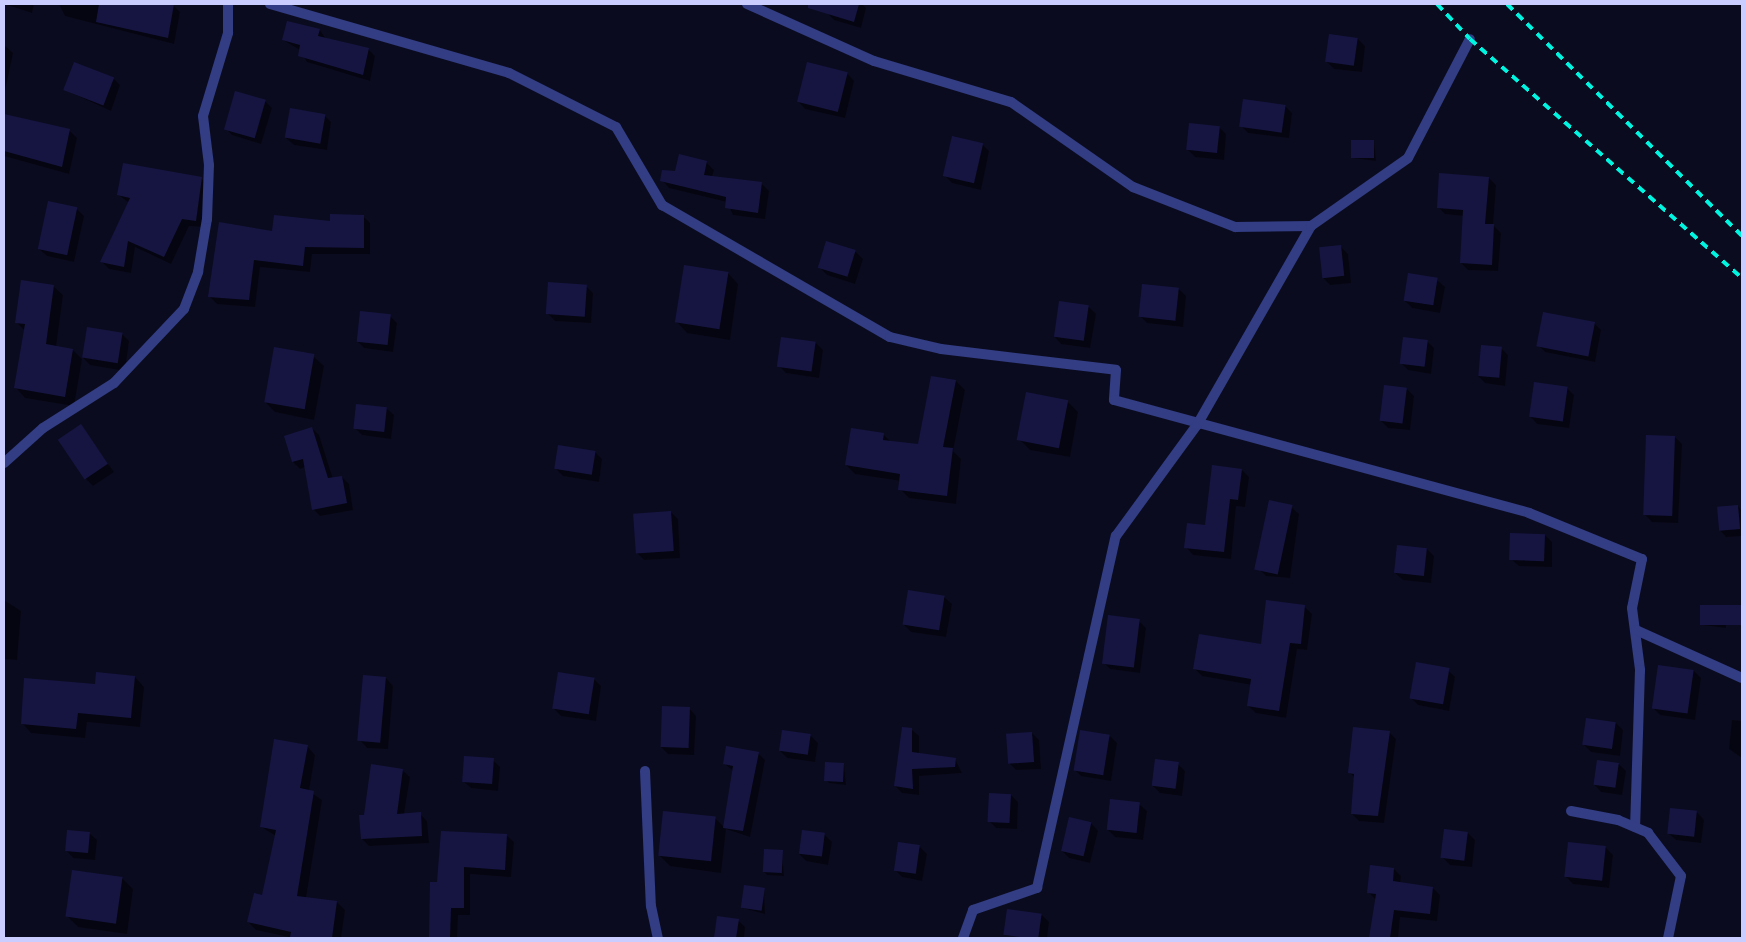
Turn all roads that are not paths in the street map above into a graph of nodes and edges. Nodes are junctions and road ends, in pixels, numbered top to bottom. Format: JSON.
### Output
{"nodes":[{"id":1,"x":228,"y":4,"type":"edge"},
{"id":2,"x":270,"y":4,"type":"edge"},
{"id":3,"x":746,"y":4,"type":"edge"},
{"id":4,"x":1470,"y":39,"type":"dead end"},
{"id":5,"x":1311,"y":226,"type":"junction"},
{"id":6,"x":1197,"y":425,"type":"junction"},
{"id":7,"x":4,"y":462,"type":"edge"},
{"id":8,"x":1636,"y":630,"type":"junction"},
{"id":9,"x":1742,"y":678,"type":"edge"},
{"id":10,"x":645,"y":771,"type":"dead end"},
{"id":11,"x":1571,"y":811,"type":"dead end"},
{"id":12,"x":1635,"y":827,"type":"junction"},
{"id":13,"x":658,"y":938,"type":"edge"},
{"id":14,"x":963,"y":938,"type":"edge"},
{"id":15,"x":1668,"y":938,"type":"edge"}],
"edges":[{"from":1,"to":7,"type":"street"},
{"from":2,"to":6,"type":"street"},
{"from":3,"to":5,"type":"street"},
{"from":4,"to":5,"type":"street"},
{"from":5,"to":6,"type":"street"},
{"from":6,"to":8,"type":"street"},
{"from":6,"to":14,"type":"street"},
{"from":8,"to":9,"type":"street"},
{"from":8,"to":12,"type":"street"},
{"from":10,"to":13,"type":"street"},
{"from":11,"to":12,"type":"street"},
{"from":12,"to":15,"type":"street"}]}
